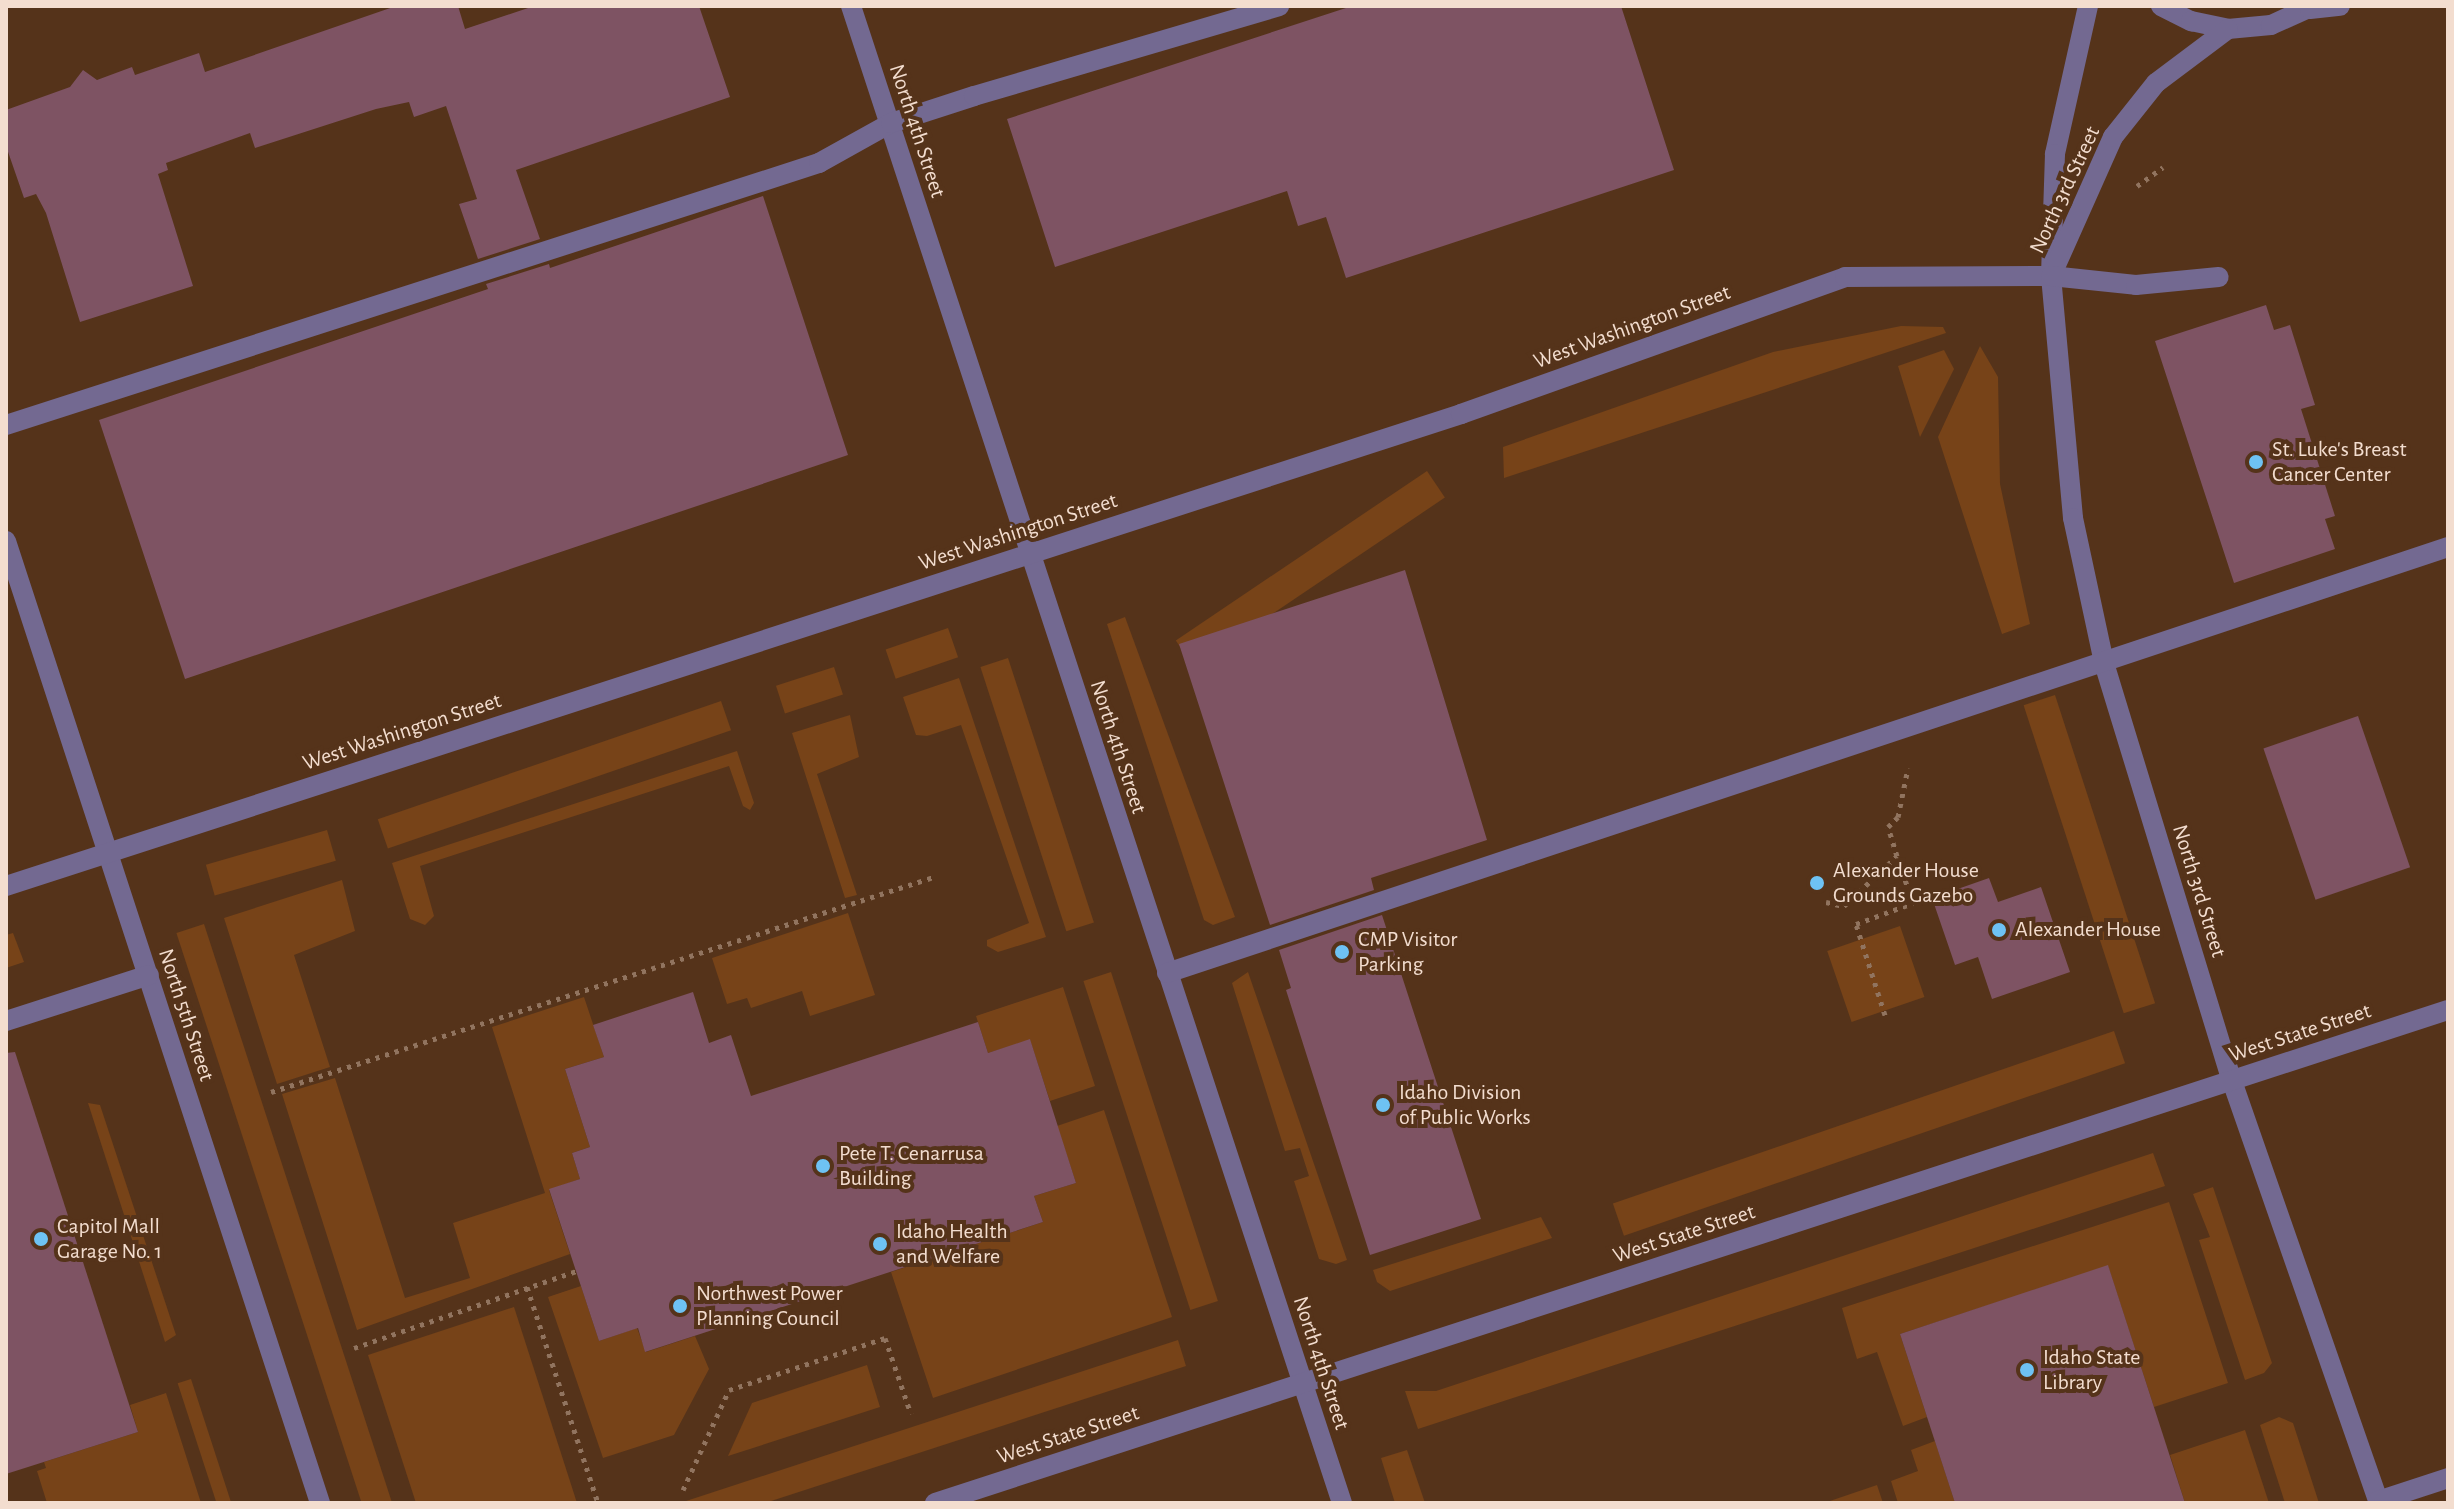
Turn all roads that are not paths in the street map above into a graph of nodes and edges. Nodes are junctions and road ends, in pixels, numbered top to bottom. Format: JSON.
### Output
{"nodes":[{"id":1,"x":851,"y":6,"type":"edge"},
{"id":2,"x":1279,"y":6,"type":"edge"},
{"id":3,"x":2088,"y":6,"type":"edge"},
{"id":4,"x":2161,"y":6,"type":"edge"},
{"id":5,"x":2340,"y":6,"type":"edge"},
{"id":6,"x":2312,"y":7,"type":"edge"},
{"id":7,"x":2228,"y":29,"type":"junction"},
{"id":8,"x":891,"y":123,"type":"junction"},
{"id":9,"x":2051,"y":276,"type":"junction"},
{"id":10,"x":2219,"y":277,"type":"dead end"},
{"id":11,"x":6,"y":425,"type":"edge"},
{"id":12,"x":6,"y":541,"type":"edge"},
{"id":13,"x":2448,"y":547,"type":"edge"},
{"id":14,"x":1029,"y":555,"type":"junction"},
{"id":15,"x":2104,"y":663,"type":"junction"},
{"id":16,"x":108,"y":853,"type":"junction"},
{"id":17,"x":6,"y":886,"type":"edge"},
{"id":18,"x":1167,"y":973,"type":"junction"},
{"id":19,"x":149,"y":975,"type":"junction"},
{"id":20,"x":2448,"y":1010,"type":"edge"},
{"id":21,"x":6,"y":1021,"type":"edge"},
{"id":22,"x":2232,"y":1081,"type":"junction"},
{"id":23,"x":1303,"y":1384,"type":"junction"},
{"id":24,"x":2448,"y":1478,"type":"edge"},
{"id":25,"x":2378,"y":1502,"type":"edge"},
{"id":26,"x":320,"y":1503,"type":"edge"},
{"id":27,"x":935,"y":1503,"type":"edge"},
{"id":28,"x":1342,"y":1503,"type":"edge"}],
"edges":[{"from":1,"to":8,"type":"street","name":"North 4th Street"},
{"from":2,"to":8,"type":"street"},
{"from":3,"to":9,"type":"street","name":"North 3rd Street"},
{"from":4,"to":7,"type":"street"},
{"from":5,"to":6,"type":"street"},
{"from":6,"to":7,"type":"street"},
{"from":7,"to":9,"type":"street","name":"North 3rd Street"},
{"from":8,"to":11,"type":"street"},
{"from":8,"to":14,"type":"street","name":"North 4th Street"},
{"from":9,"to":10,"type":"street","name":"West Washington Street"},
{"from":9,"to":14,"type":"street","name":"West Washington Street"},
{"from":9,"to":15,"type":"street","name":"North 3rd Street"},
{"from":12,"to":16,"type":"street","name":"North 5th Street"},
{"from":13,"to":15,"type":"street"},
{"from":14,"to":16,"type":"street","name":"West Washington Street"},
{"from":14,"to":18,"type":"street","name":"North 4th Street"},
{"from":15,"to":18,"type":"street"},
{"from":15,"to":22,"type":"street","name":"North 3rd Street"},
{"from":16,"to":17,"type":"street","name":"West Washington Street"},
{"from":16,"to":19,"type":"street","name":"North 5th Street"},
{"from":18,"to":23,"type":"street","name":"North 4th Street"},
{"from":19,"to":21,"type":"street"},
{"from":19,"to":26,"type":"street","name":"North 5th Street"},
{"from":20,"to":22,"type":"street","name":"West State Street"},
{"from":22,"to":23,"type":"street","name":"West State Street"},
{"from":22,"to":25,"type":"street","name":"North 3rd Street"},
{"from":23,"to":27,"type":"street","name":"West State Street"},
{"from":23,"to":28,"type":"street","name":"North 4th Street"},
{"from":24,"to":25,"type":"street"}]}
